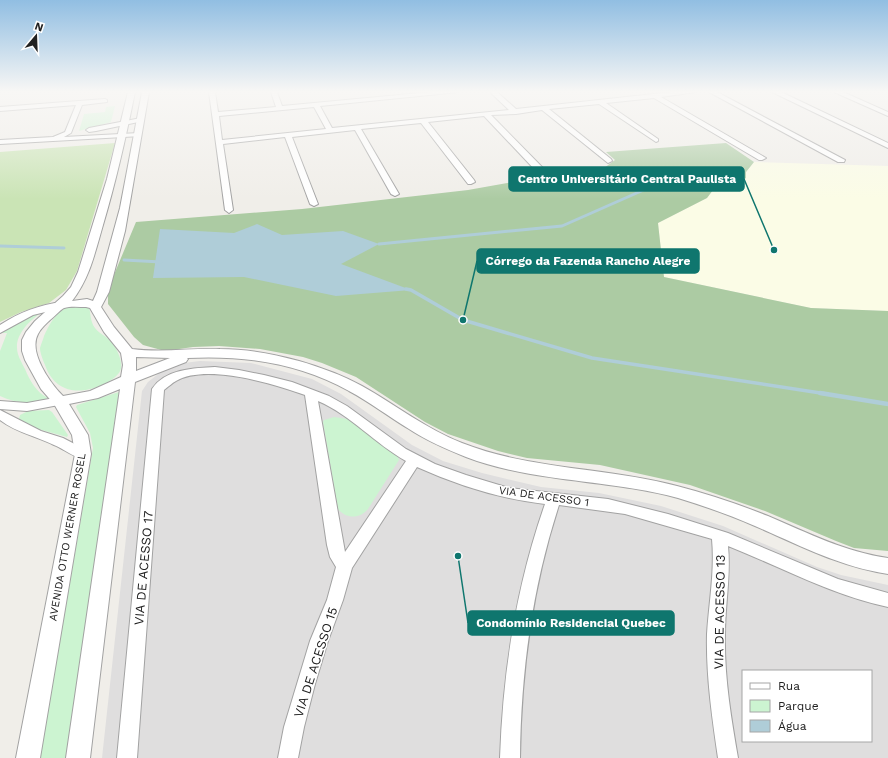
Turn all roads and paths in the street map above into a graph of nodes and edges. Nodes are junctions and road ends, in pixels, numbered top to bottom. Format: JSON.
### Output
{"nodes":[{"id":1,"x":70,"y":127,"type":"edge"},
{"id":2,"x":109,"y":127,"type":"edge"},
{"id":3,"x":124,"y":127,"type":"edge"},
{"id":4,"x":140,"y":127,"type":"edge"},
{"id":5,"x":217,"y":127,"type":"edge"},
{"id":6,"x":328,"y":127,"type":"edge"},
{"id":7,"x":364,"y":127,"type":"edge"},
{"id":8,"x":428,"y":127,"type":"edge"},
{"id":9,"x":499,"y":127,"type":"edge"},
{"id":10,"x":567,"y":127,"type":"edge"},
{"id":11,"x":637,"y":127,"type":"edge"},
{"id":12,"x":709,"y":127,"type":"edge"},
{"id":13,"x":779,"y":127,"type":"edge"},
{"id":14,"x":849,"y":127,"type":"edge"},
{"id":15,"x":357,"y":128,"type":"junction"},
{"id":16,"x":330,"y":131,"type":"junction"},
{"id":17,"x":68,"y":133,"type":"junction"},
{"id":18,"x":95,"y":133,"type":"junction"},
{"id":19,"x":139,"y":134,"type":"junction"},
{"id":20,"x":122,"y":136,"type":"junction"},
{"id":21,"x":288,"y":136,"type":"junction"},
{"id":22,"x":52,"y":138,"type":"junction"},
{"id":23,"x":656,"y":140,"type":"dead end"},
{"id":24,"x":0,"y":142,"type":"edge"},
{"id":25,"x":220,"y":142,"type":"junction"},
{"id":26,"x":888,"y":146,"type":"edge"},
{"id":27,"x":762,"y":158,"type":"dead end"},
{"id":28,"x":841,"y":160,"type":"dead end"},
{"id":29,"x":608,"y":161,"type":"dead end"},
{"id":30,"x":540,"y":170,"type":"dead end"},
{"id":31,"x":471,"y":182,"type":"dead end"},
{"id":32,"x":395,"y":194,"type":"dead end"},
{"id":33,"x":314,"y":204,"type":"dead end"},
{"id":34,"x":229,"y":210,"type":"dead end"},
{"id":35,"x":62,"y":305,"type":"junction"},
{"id":36,"x":95,"y":306,"type":"junction"},
{"id":37,"x":0,"y":330,"type":"edge"},
{"id":38,"x":128,"y":352,"type":"junction"},
{"id":39,"x":208,"y":353,"type":"junction"},
{"id":40,"x":129,"y":379,"type":"junction"},
{"id":41,"x":166,"y":381,"type":"joint"},
{"id":42,"x":311,"y":394,"type":"junction"},
{"id":43,"x":60,"y":401,"type":"junction"},
{"id":44,"x":0,"y":405,"type":"edge"},
{"id":45,"x":0,"y":414,"type":"edge"},
{"id":46,"x":83,"y":454,"type":"junction"},
{"id":47,"x":415,"y":459,"type":"junction"},
{"id":48,"x":554,"y":498,"type":"junction"},
{"id":49,"x":719,"y":536,"type":"junction"},
{"id":50,"x":344,"y":566,"type":"junction"},
{"id":51,"x":888,"y":566,"type":"edge"},
{"id":52,"x":888,"y":600,"type":"edge"},
{"id":53,"x":28,"y":758,"type":"edge"},
{"id":54,"x":78,"y":758,"type":"edge"},
{"id":55,"x":127,"y":758,"type":"edge"},
{"id":56,"x":288,"y":758,"type":"edge"},
{"id":57,"x":510,"y":758,"type":"edge"},
{"id":58,"x":728,"y":758,"type":"edge"}],
"edges":[{"from":1,"to":17,"type":"street"},
{"from":2,"to":18,"type":"street"},
{"from":3,"to":20,"type":"street","name":"AVENIDA OTTO WERNER ROSEL"},
{"from":4,"to":19,"type":"street"},
{"from":5,"to":25,"type":"street"},
{"from":6,"to":16,"type":"street"},
{"from":7,"to":15,"type":"street"},
{"from":8,"to":31,"type":"street"},
{"from":9,"to":30,"type":"street"},
{"from":10,"to":29,"type":"street"},
{"from":11,"to":23,"type":"street"},
{"from":12,"to":27,"type":"street"},
{"from":13,"to":28,"type":"street"},
{"from":14,"to":26,"type":"street"},
{"from":15,"to":16,"type":"street"},
{"from":15,"to":32,"type":"street"},
{"from":16,"to":21,"type":"street"},
{"from":17,"to":18,"type":"street"},
{"from":17,"to":22,"type":"street"},
{"from":18,"to":20,"type":"street"},
{"from":18,"to":22,"type":"street"},
{"from":19,"to":20,"type":"street"},
{"from":19,"to":36,"type":"street"},
{"from":20,"to":35,"type":"street","name":"AVENIDA OTTO WERNER ROSEL"},
{"from":21,"to":25,"type":"street"},
{"from":21,"to":33,"type":"street"},
{"from":22,"to":24,"type":"street"},
{"from":25,"to":34,"type":"street"},
{"from":35,"to":36,"type":"street"},
{"from":35,"to":37,"type":"street"},
{"from":35,"to":43,"type":"street","name":"AVENIDA OTTO WERNER ROSEL"},
{"from":36,"to":38,"type":"street"},
{"from":38,"to":39,"type":"street"},
{"from":38,"to":40,"type":"street"},
{"from":39,"to":40,"type":"street"},
{"from":39,"to":51,"type":"street"},
{"from":40,"to":43,"type":"street"},
{"from":40,"to":54,"type":"street"},
{"from":41,"to":42,"type":"street","name":"VIA DE ACESSO 1"},
{"from":41,"to":55,"type":"street","name":"VIA DE ACESSO 17"},
{"from":42,"to":47,"type":"street","name":"VIA DE ACESSO 1"},
{"from":42,"to":50,"type":"street"},
{"from":43,"to":44,"type":"street"},
{"from":43,"to":46,"type":"street","name":"AVENIDA OTTO WERNER ROSEL"},
{"from":45,"to":46,"type":"street"},
{"from":46,"to":53,"type":"street","name":"AVENIDA OTTO WERNER ROSEL"},
{"from":47,"to":48,"type":"street","name":"VIA DE ACESSO 1"},
{"from":47,"to":50,"type":"street","name":"VIA DE ACESSO 15"},
{"from":48,"to":49,"type":"street","name":"VIA DE ACESSO 1"},
{"from":48,"to":57,"type":"street"},
{"from":49,"to":52,"type":"street","name":"VIA DE ACESSO 1"},
{"from":49,"to":58,"type":"street","name":"VIA DE ACESSO 13"},
{"from":50,"to":56,"type":"street","name":"VIA DE ACESSO 15"}]}
